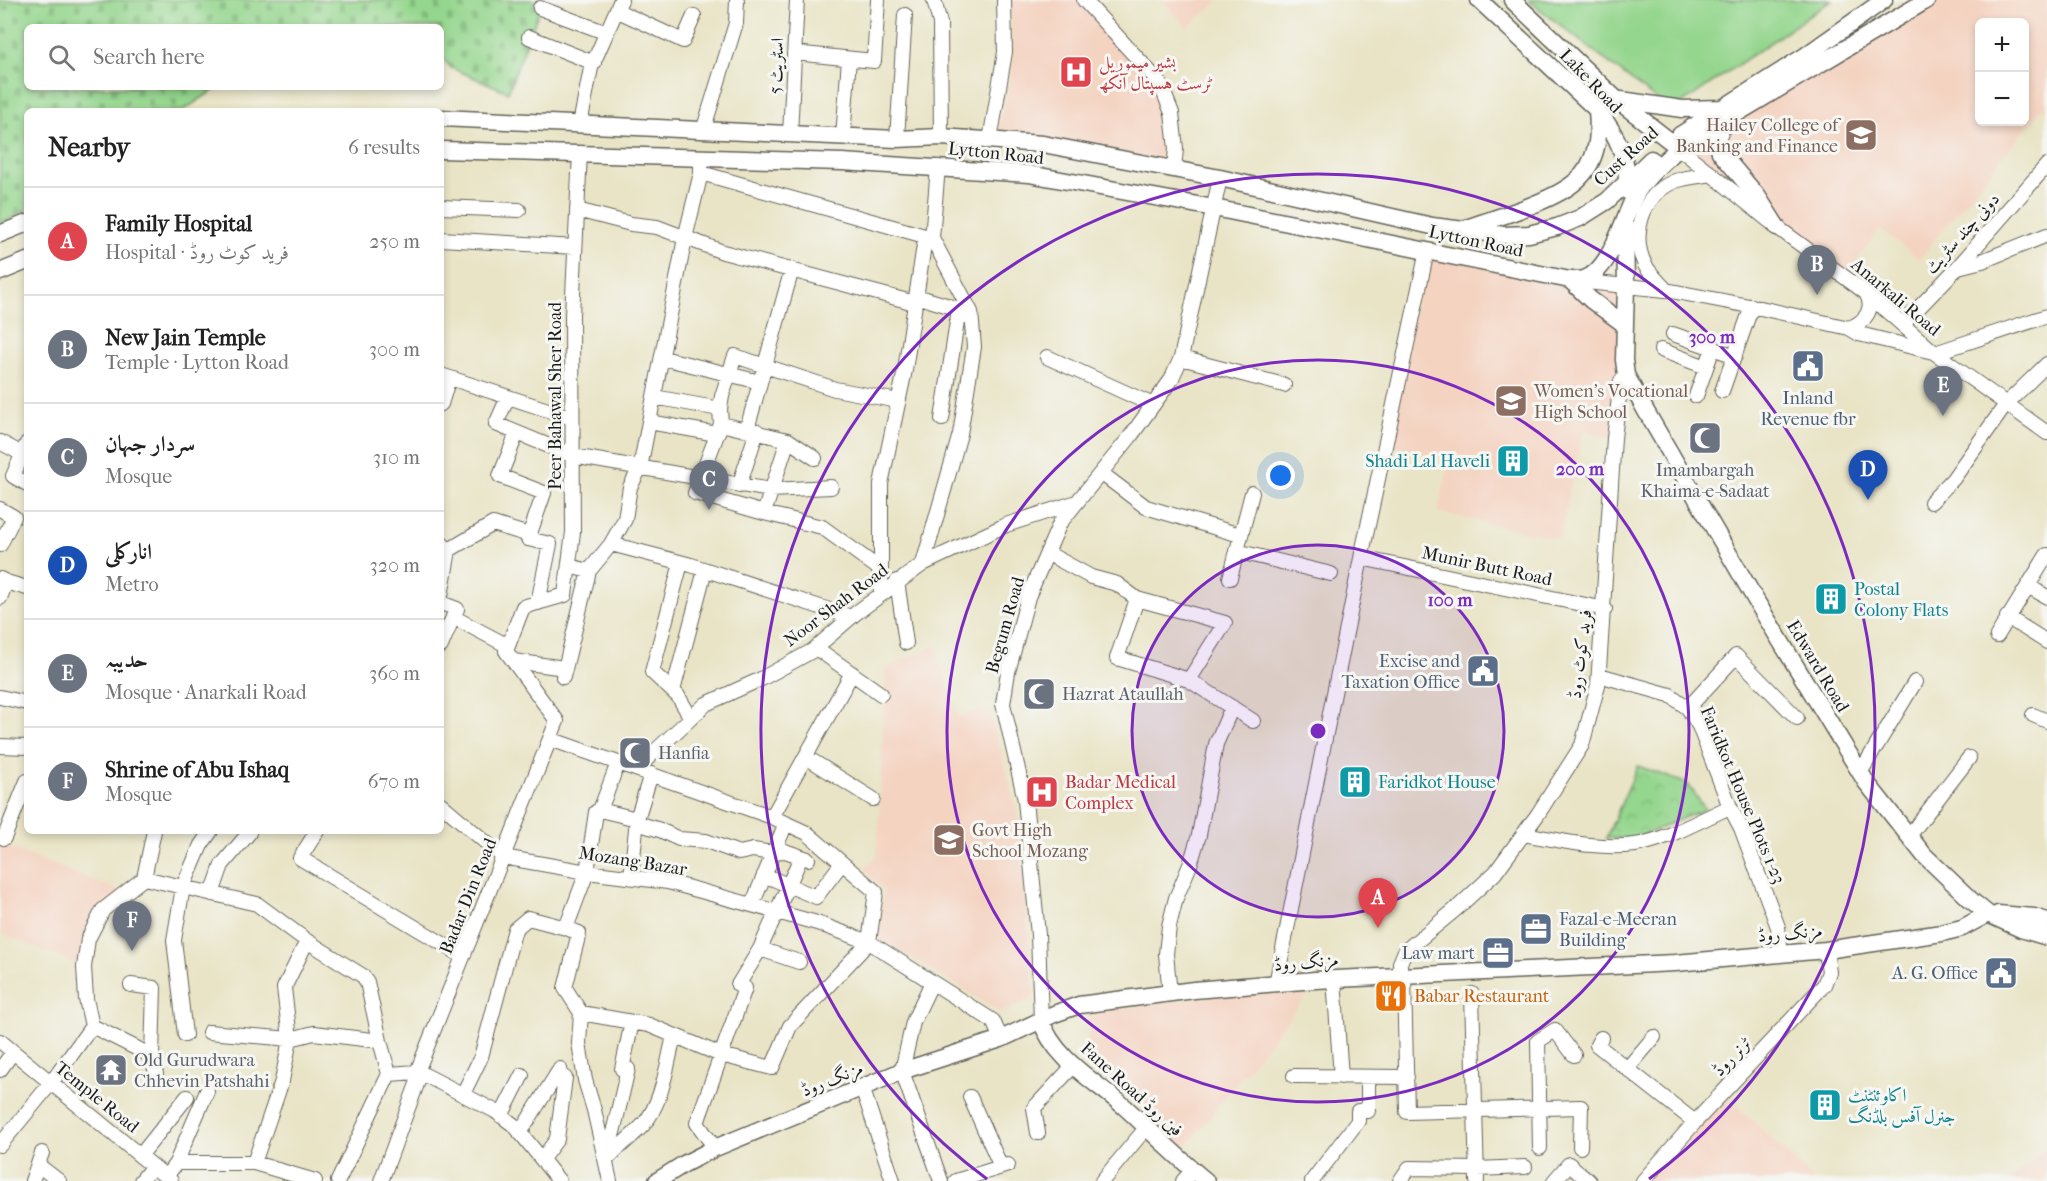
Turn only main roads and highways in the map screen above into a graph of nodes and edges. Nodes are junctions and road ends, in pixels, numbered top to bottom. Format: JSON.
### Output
{"nodes":[{"id":1,"x":1479,"y":0,"type":"edge"},
{"id":2,"x":1512,"y":0,"type":"edge"},
{"id":3,"x":1884,"y":0,"type":"edge"},
{"id":4,"x":1927,"y":0,"type":"edge"},
{"id":5,"x":1617,"y":100,"type":"junction"},
{"id":6,"x":1597,"y":110,"type":"junction"},
{"id":7,"x":1724,"y":115,"type":"junction"},
{"id":8,"x":444,"y":118,"type":"edge"},
{"id":9,"x":1675,"y":144,"type":"junction"},
{"id":10,"x":444,"y":150,"type":"edge"},
{"id":11,"x":1627,"y":182,"type":"junction"},
{"id":12,"x":1625,"y":216,"type":"junction"},
{"id":13,"x":24,"y":224,"type":"edge"},
{"id":14,"x":1432,"y":226,"type":"joint"},
{"id":15,"x":1777,"y":227,"type":"road end"},
{"id":16,"x":1460,"y":230,"type":"junction"},
{"id":17,"x":0,"y":234,"type":"edge"},
{"id":18,"x":24,"y":262,"type":"edge"},
{"id":19,"x":0,"y":272,"type":"edge"},
{"id":20,"x":1537,"y":275,"type":"joint"},
{"id":21,"x":1570,"y":280,"type":"junction"},
{"id":22,"x":1624,"y":324,"type":"junction"},
{"id":23,"x":1625,"y":368,"type":"joint"},
{"id":24,"x":1988,"y":914,"type":"junction"},
{"id":25,"x":2047,"y":921,"type":"edge"},
{"id":26,"x":2047,"y":937,"type":"edge"},
{"id":27,"x":1041,"y":1020,"type":"junction"},
{"id":28,"x":1194,"y":1177,"type":"edge"},
{"id":29,"x":657,"y":1181,"type":"edge"}],
"edges":[{"from":1,"to":6,"type":"main road","name":"Lake Road"},
{"from":2,"to":5,"type":"main road"},
{"from":3,"to":7,"type":"main road","name":"Cust Road"},
{"from":4,"to":7,"type":"main road","name":"Cust Road"},
{"from":5,"to":7,"type":"main road"},
{"from":5,"to":9,"type":"main road"},
{"from":6,"to":11,"type":"main road","name":"Lake Road"},
{"from":6,"to":16,"type":"main road"},
{"from":7,"to":9,"type":"main road","name":"Cust Road"},
{"from":7,"to":15,"type":"main road"},
{"from":8,"to":14,"type":"main road","name":"Lytton Road"},
{"from":9,"to":11,"type":"main road","name":"Cust Road"},
{"from":9,"to":12,"type":"main road","name":"Cust Road"},
{"from":10,"to":20,"type":"main road","name":"Lytton Road"},
{"from":11,"to":12,"type":"main road","name":"Lake Road"},
{"from":11,"to":16,"type":"main road","name":"Cust Road"},
{"from":12,"to":21,"type":"main road","name":"Cust Road"},
{"from":12,"to":22,"type":"main road","name":"Lake Road"},
{"from":13,"to":17,"type":"main road"},
{"from":14,"to":16,"type":"main road","name":"Cust Road"},
{"from":18,"to":19,"type":"main road"},
{"from":20,"to":21,"type":"main road","name":"Cust Road"},
{"from":21,"to":22,"type":"main road"},
{"from":22,"to":23,"type":"main road","name":"Lake Road"},
{"from":23,"to":24,"type":"main road","name":"Edward Road"},
{"from":24,"to":25,"type":"main road"},
{"from":24,"to":26,"type":"main road","name":"Edward Road"},
{"from":24,"to":27,"type":"main road","name":"مزنگ روڈ"},
{"from":27,"to":28,"type":"main road","name":"Fane Road فین روڈ"},
{"from":27,"to":29,"type":"main road","name":"مزنگ روڈ"}]}
